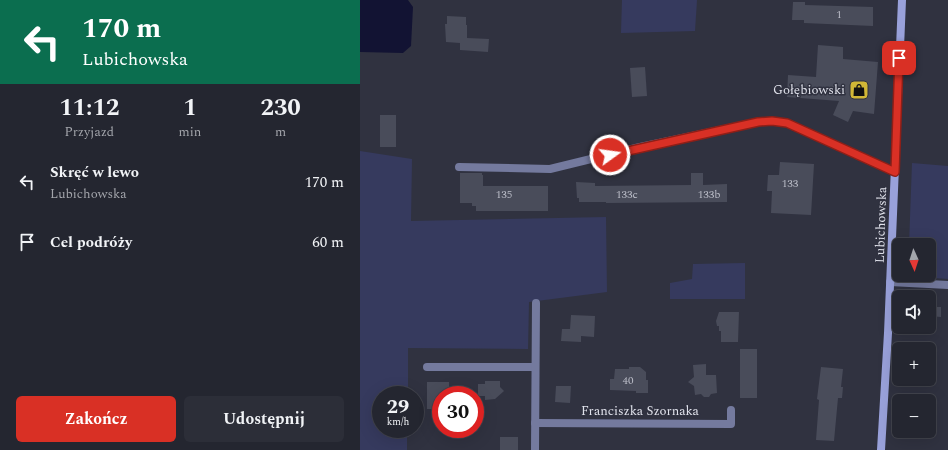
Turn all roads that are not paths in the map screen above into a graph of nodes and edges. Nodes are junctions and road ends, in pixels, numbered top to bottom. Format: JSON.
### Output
{"nodes":[{"id":1,"x":902,"y":0,"type":"edge"},
{"id":2,"x":459,"y":167,"type":"dead end"},
{"id":3,"x":895,"y":172,"type":"junction"},
{"id":4,"x":890,"y":282,"type":"junction"},
{"id":5,"x":948,"y":285,"type":"edge"},
{"id":6,"x":536,"y":303,"type":"dead end"},
{"id":7,"x":427,"y":367,"type":"dead end"},
{"id":8,"x":536,"y":367,"type":"junction"},
{"id":9,"x":730,"y":410,"type":"dead end"},
{"id":10,"x":535,"y":423,"type":"junction"},
{"id":11,"x":535,"y":450,"type":"edge"},
{"id":12,"x":881,"y":450,"type":"edge"}],
"edges":[{"from":1,"to":3,"type":"street","name":"Lubichowska"},
{"from":2,"to":3,"type":"street"},
{"from":3,"to":4,"type":"street","name":"Lubichowska"},
{"from":4,"to":5,"type":"street"},
{"from":4,"to":12,"type":"street","name":"Lubichowska"},
{"from":6,"to":8,"type":"street"},
{"from":7,"to":8,"type":"street"},
{"from":8,"to":10,"type":"street"},
{"from":9,"to":10,"type":"street","name":"Franciszka Szornaka"},
{"from":10,"to":11,"type":"street"}]}
